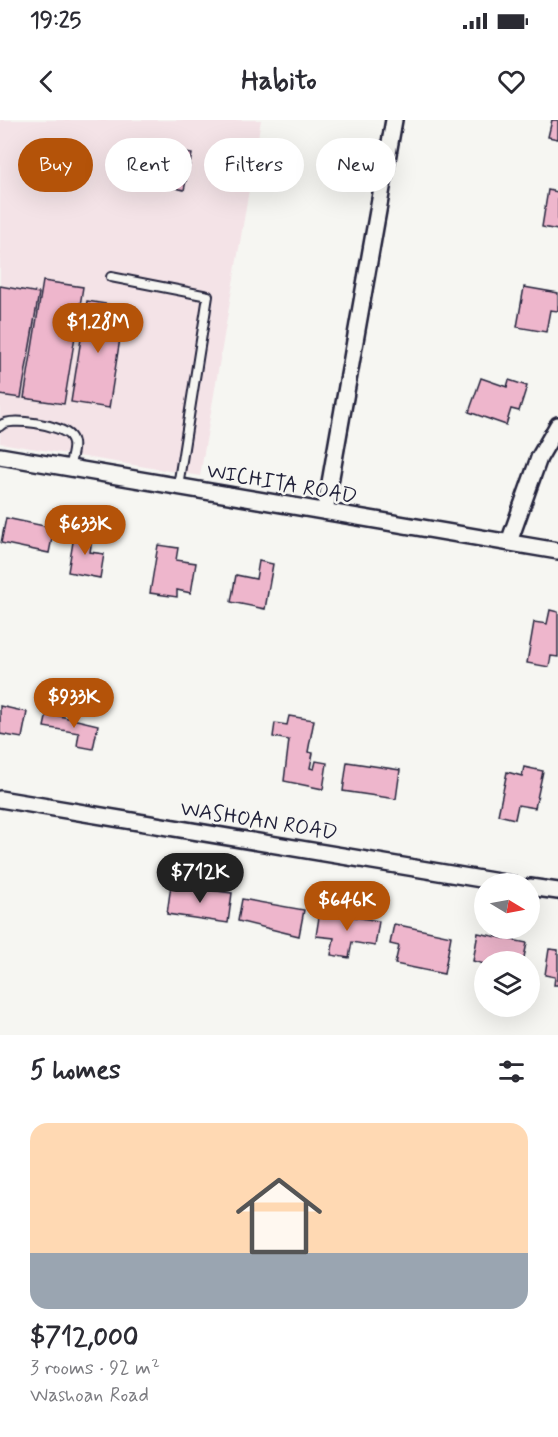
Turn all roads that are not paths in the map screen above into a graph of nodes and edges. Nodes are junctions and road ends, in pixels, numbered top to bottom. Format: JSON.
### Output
{"nodes":[{"id":1,"x":394,"y":120,"type":"edge"},
{"id":2,"x":111,"y":277,"type":"dead end"},
{"id":3,"x":558,"y":424,"type":"edge"},
{"id":4,"x":0,"y":426,"type":"edge"},
{"id":5,"x":0,"y":456,"type":"edge"},
{"id":6,"x":69,"y":468,"type":"junction"},
{"id":7,"x":178,"y":486,"type":"junction"},
{"id":8,"x":325,"y":512,"type":"junction"},
{"id":9,"x":509,"y":542,"type":"junction"},
{"id":10,"x":558,"y":550,"type":"edge"},
{"id":11,"x":0,"y":799,"type":"edge"},
{"id":12,"x":474,"y":878,"type":"edge"},
{"id":13,"x":540,"y":888,"type":"edge"},
{"id":14,"x":558,"y":891,"type":"edge"}],
"edges":[{"from":1,"to":8,"type":"street"},
{"from":2,"to":7,"type":"lane"},
{"from":3,"to":9,"type":"street"},
{"from":4,"to":6,"type":"lane"},
{"from":5,"to":6,"type":"street","name":"WICHITA ROAD"},
{"from":6,"to":7,"type":"street","name":"WICHITA ROAD"},
{"from":7,"to":8,"type":"street","name":"WICHITA ROAD"},
{"from":8,"to":9,"type":"street","name":"WICHITA ROAD"},
{"from":9,"to":10,"type":"street","name":"WICHITA ROAD"},
{"from":11,"to":12,"type":"street","name":"WASHOAN ROAD"},
{"from":13,"to":14,"type":"street"}]}
